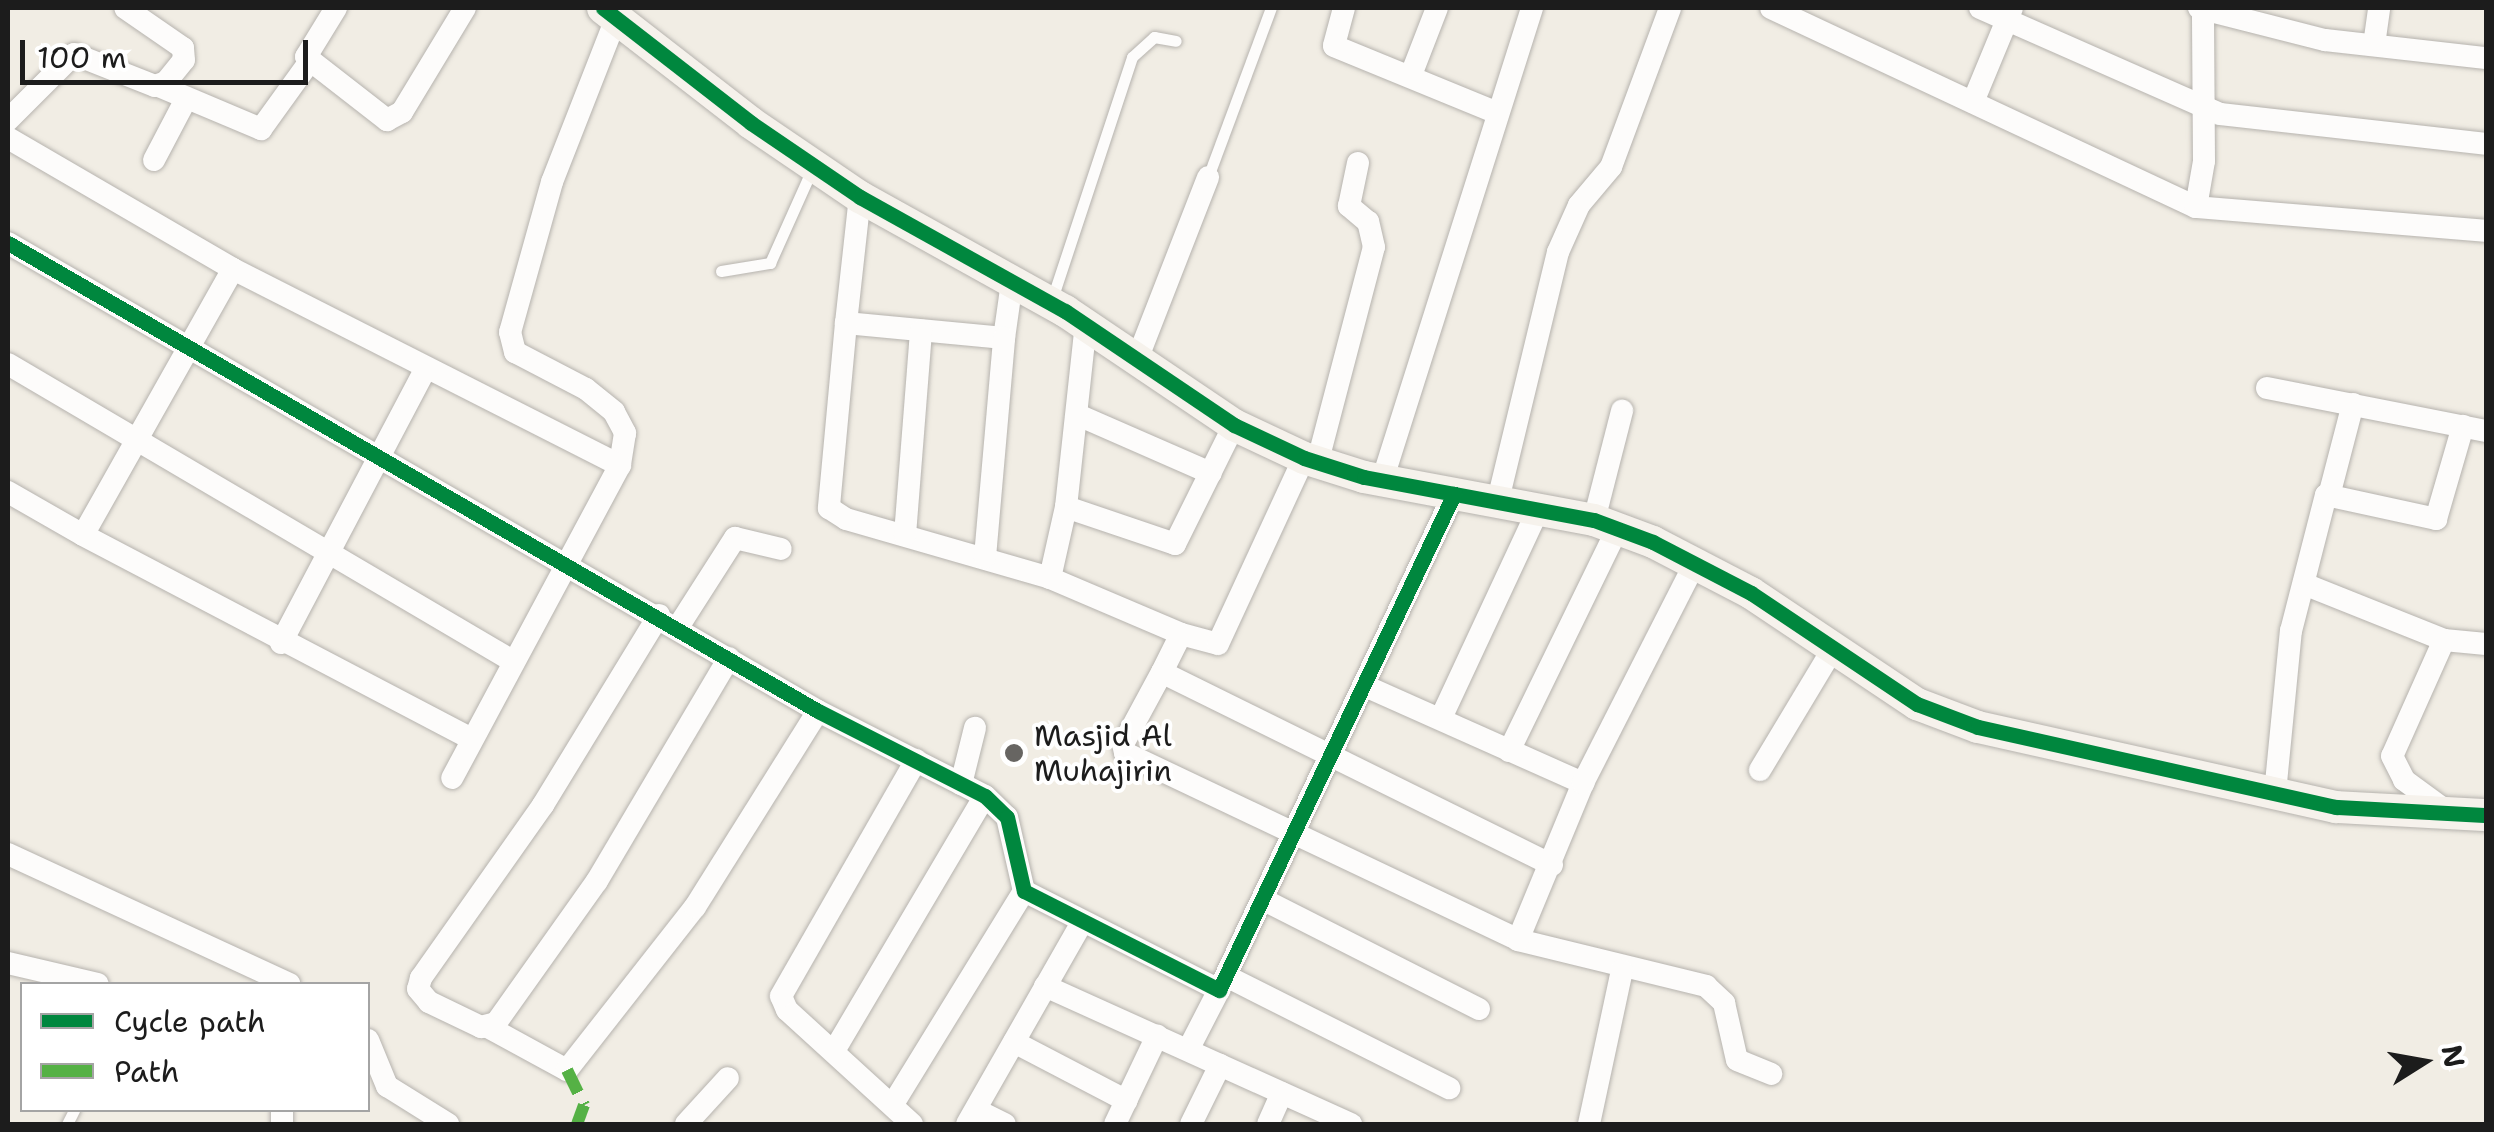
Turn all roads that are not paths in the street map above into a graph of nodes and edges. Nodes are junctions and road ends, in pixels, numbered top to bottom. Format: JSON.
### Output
{"nodes":[{"id":1,"x":125,"y":8,"type":"edge"},
{"id":2,"x":336,"y":8,"type":"edge"},
{"id":3,"x":465,"y":8,"type":"edge"},
{"id":4,"x":1270,"y":8,"type":"edge"},
{"id":5,"x":1344,"y":8,"type":"edge"},
{"id":6,"x":1436,"y":8,"type":"edge"},
{"id":7,"x":1532,"y":8,"type":"edge"},
{"id":8,"x":1670,"y":8,"type":"edge"},
{"id":9,"x":1771,"y":8,"type":"edge"},
{"id":10,"x":1980,"y":8,"type":"edge"},
{"id":11,"x":2202,"y":8,"type":"edge"},
{"id":12,"x":2379,"y":8,"type":"edge"},
{"id":13,"x":610,"y":12,"type":"edge"},
{"id":14,"x":2010,"y":14,"type":"edge"},
{"id":15,"x":1176,"y":41,"type":"dead end"},
{"id":16,"x":2374,"y":45,"type":"junction"},
{"id":17,"x":2486,"y":58,"type":"edge"},
{"id":18,"x":310,"y":61,"type":"junction"},
{"id":19,"x":1411,"y":75,"type":"junction"},
{"id":20,"x":159,"y":86,"type":"junction"},
{"id":21,"x":186,"y":98,"type":"junction"},
{"id":22,"x":1973,"y":102,"type":"junction"},
{"id":23,"x":2203,"y":110,"type":"junction"},
{"id":24,"x":1494,"y":112,"type":"junction"},
{"id":25,"x":8,"y":120,"type":"edge"},
{"id":26,"x":8,"y":138,"type":"edge"},
{"id":27,"x":2486,"y":144,"type":"edge"},
{"id":28,"x":154,"y":160,"type":"dead end"},
{"id":29,"x":1358,"y":163,"type":"dead end"},
{"id":30,"x":814,"y":166,"type":"junction"},
{"id":31,"x":1208,"y":178,"type":"joint"},
{"id":32,"x":860,"y":197,"type":"junction"},
{"id":33,"x":2196,"y":208,"type":"junction"},
{"id":34,"x":2486,"y":231,"type":"edge"},
{"id":35,"x":8,"y":243,"type":"edge"},
{"id":36,"x":233,"y":269,"type":"junction"},
{"id":37,"x":721,"y":272,"type":"dead end"},
{"id":38,"x":1012,"y":282,"type":"junction"},
{"id":39,"x":1051,"y":303,"type":"junction"},
{"id":40,"x":846,"y":323,"type":"junction"},
{"id":41,"x":1086,"y":324,"type":"junction"},
{"id":42,"x":921,"y":330,"type":"junction"},
{"id":43,"x":1004,"y":338,"type":"junction"},
{"id":44,"x":186,"y":350,"type":"junction"},
{"id":45,"x":1138,"y":357,"type":"junction"},
{"id":46,"x":8,"y":364,"type":"edge"},
{"id":47,"x":425,"y":370,"type":"junction"},
{"id":48,"x":2267,"y":388,"type":"dead end"},
{"id":49,"x":2353,"y":404,"type":"junction"},
{"id":50,"x":1622,"y":411,"type":"dead end"},
{"id":51,"x":1078,"y":415,"type":"junction"},
{"id":52,"x":1234,"y":425,"type":"junction"},
{"id":53,"x":2463,"y":426,"type":"junction"},
{"id":54,"x":2486,"y":431,"type":"edge"},
{"id":55,"x":135,"y":438,"type":"junction"},
{"id":56,"x":1311,"y":461,"type":"junction"},
{"id":57,"x":380,"y":462,"type":"junction"},
{"id":58,"x":620,"y":465,"type":"junction"},
{"id":59,"x":1211,"y":473,"type":"junction"},
{"id":60,"x":1382,"y":480,"type":"junction"},
{"id":61,"x":8,"y":492,"type":"edge"},
{"id":62,"x":2330,"y":492,"type":"junction"},
{"id":63,"x":1454,"y":494,"type":"junction"},
{"id":64,"x":1498,"y":500,"type":"junction"},
{"id":65,"x":1066,"y":506,"type":"junction"},
{"id":66,"x":1539,"y":508,"type":"junction"},
{"id":67,"x":1606,"y":524,"type":"junction"},
{"id":68,"x":83,"y":534,"type":"junction"},
{"id":69,"x":906,"y":536,"type":"junction"},
{"id":70,"x":780,"y":549,"type":"dead end"},
{"id":71,"x":329,"y":556,"type":"junction"},
{"id":72,"x":984,"y":557,"type":"junction"},
{"id":73,"x":1696,"y":561,"type":"junction"},
{"id":74,"x":568,"y":566,"type":"junction"},
{"id":75,"x":1050,"y":578,"type":"junction"},
{"id":76,"x":2304,"y":584,"type":"junction"},
{"id":77,"x":668,"y":621,"type":"junction"},
{"id":78,"x":1181,"y":634,"type":"junction"},
{"id":79,"x":2444,"y":640,"type":"junction"},
{"id":80,"x":282,"y":643,"type":"junction"},
{"id":81,"x":2486,"y":644,"type":"edge"},
{"id":82,"x":1832,"y":650,"type":"junction"},
{"id":83,"x":729,"y":658,"type":"junction"},
{"id":84,"x":511,"y":660,"type":"junction"},
{"id":85,"x":1162,"y":672,"type":"junction"},
{"id":86,"x":1365,"y":686,"type":"junction"},
{"id":87,"x":818,"y":710,"type":"junction"},
{"id":88,"x":1441,"y":718,"type":"junction"},
{"id":89,"x":975,"y":728,"type":"dead end"},
{"id":90,"x":472,"y":738,"type":"junction"},
{"id":91,"x":1509,"y":750,"type":"junction"},
{"id":92,"x":1330,"y":758,"type":"junction"},
{"id":93,"x":916,"y":760,"type":"junction"},
{"id":94,"x":1760,"y":770,"type":"dead end"},
{"id":95,"x":452,"y":778,"type":"dead end"},
{"id":96,"x":1584,"y":783,"type":"junction"},
{"id":97,"x":961,"y":784,"type":"junction"},
{"id":98,"x":2275,"y":793,"type":"junction"},
{"id":99,"x":985,"y":796,"type":"junction"},
{"id":100,"x":2452,"y":814,"type":"junction"},
{"id":101,"x":2486,"y":815,"type":"edge"},
{"id":102,"x":1296,"y":830,"type":"junction"},
{"id":103,"x":8,"y":854,"type":"edge"},
{"id":104,"x":1552,"y":865,"type":"junction"},
{"id":105,"x":1024,"y":890,"type":"junction"},
{"id":106,"x":1264,"y":900,"type":"junction"},
{"id":107,"x":1082,"y":922,"type":"junction"},
{"id":108,"x":1518,"y":940,"type":"junction"},
{"id":109,"x":8,"y":964,"type":"edge"},
{"id":110,"x":1622,"y":970,"type":"junction"},
{"id":111,"x":89,"y":982,"type":"edge"},
{"id":112,"x":286,"y":982,"type":"edge"},
{"id":113,"x":1222,"y":983,"type":"junction"},
{"id":114,"x":1045,"y":986,"type":"junction"},
{"id":115,"x":1479,"y":1009,"type":"dead end"},
{"id":116,"x":488,"y":1027,"type":"junction"},
{"id":117,"x":1157,"y":1036,"type":"junction"},
{"id":118,"x":1014,"y":1042,"type":"junction"},
{"id":119,"x":370,"y":1045,"type":"edge"},
{"id":120,"x":1188,"y":1050,"type":"junction"},
{"id":121,"x":834,"y":1051,"type":"junction"},
{"id":122,"x":1220,"y":1065,"type":"junction"},
{"id":123,"x":1772,"y":1074,"type":"dead end"},
{"id":124,"x":728,"y":1078,"type":"dead end"},
{"id":125,"x":1449,"y":1088,"type":"dead end"},
{"id":126,"x":1282,"y":1092,"type":"junction"},
{"id":127,"x":1126,"y":1100,"type":"junction"},
{"id":128,"x":892,"y":1104,"type":"junction"},
{"id":129,"x":972,"y":1117,"type":"edge"},
{"id":130,"x":448,"y":1124,"type":"edge"},
{"id":131,"x":686,"y":1124,"type":"edge"},
{"id":132,"x":912,"y":1124,"type":"edge"},
{"id":133,"x":1005,"y":1124,"type":"edge"},
{"id":134,"x":1115,"y":1124,"type":"edge"},
{"id":135,"x":1191,"y":1124,"type":"edge"},
{"id":136,"x":1268,"y":1124,"type":"edge"},
{"id":137,"x":1351,"y":1124,"type":"edge"},
{"id":138,"x":1589,"y":1124,"type":"edge"}],
"edges":[{"from":1,"to":20,"type":"street"},
{"from":2,"to":18,"type":"street"},
{"from":3,"to":18,"type":"street"},
{"from":4,"to":31,"type":"lane"},
{"from":5,"to":19,"type":"street"},
{"from":6,"to":19,"type":"street"},
{"from":7,"to":24,"type":"street"},
{"from":8,"to":64,"type":"street"},
{"from":9,"to":22,"type":"street"},
{"from":10,"to":14,"type":"street"},
{"from":11,"to":16,"type":"street"},
{"from":11,"to":23,"type":"street"},
{"from":12,"to":16,"type":"street"},
{"from":13,"to":30,"type":"street"},
{"from":13,"to":58,"type":"street"},
{"from":14,"to":22,"type":"street"},
{"from":14,"to":23,"type":"street"},
{"from":15,"to":39,"type":"lane"},
{"from":16,"to":17,"type":"street"},
{"from":18,"to":21,"type":"street"},
{"from":19,"to":24,"type":"street"},
{"from":20,"to":21,"type":"street"},
{"from":20,"to":25,"type":"street"},
{"from":21,"to":28,"type":"street"},
{"from":22,"to":33,"type":"street"},
{"from":23,"to":27,"type":"street"},
{"from":23,"to":33,"type":"street"},
{"from":24,"to":60,"type":"street"},
{"from":26,"to":36,"type":"street"},
{"from":29,"to":56,"type":"street"},
{"from":30,"to":32,"type":"street"},
{"from":30,"to":37,"type":"lane"},
{"from":31,"to":45,"type":"street"},
{"from":32,"to":38,"type":"street"},
{"from":32,"to":40,"type":"street"},
{"from":33,"to":34,"type":"street"},
{"from":35,"to":44,"type":"street"},
{"from":36,"to":44,"type":"street"},
{"from":36,"to":47,"type":"street"},
{"from":38,"to":39,"type":"street"},
{"from":38,"to":43,"type":"street"},
{"from":39,"to":41,"type":"street"},
{"from":40,"to":42,"type":"street"},
{"from":40,"to":69,"type":"street"},
{"from":41,"to":45,"type":"street"},
{"from":41,"to":51,"type":"street"},
{"from":42,"to":43,"type":"street"},
{"from":42,"to":69,"type":"street"},
{"from":43,"to":72,"type":"street"},
{"from":44,"to":55,"type":"street"},
{"from":44,"to":57,"type":"street"},
{"from":45,"to":52,"type":"street"},
{"from":46,"to":55,"type":"street"},
{"from":47,"to":57,"type":"street"},
{"from":47,"to":58,"type":"street"},
{"from":48,"to":49,"type":"street"},
{"from":49,"to":53,"type":"street"},
{"from":49,"to":62,"type":"street"},
{"from":50,"to":67,"type":"street"},
{"from":51,"to":59,"type":"street"},
{"from":51,"to":65,"type":"street"},
{"from":52,"to":56,"type":"street"},
{"from":52,"to":59,"type":"street"},
{"from":53,"to":54,"type":"street"},
{"from":53,"to":62,"type":"street"},
{"from":55,"to":68,"type":"street"},
{"from":55,"to":71,"type":"street"},
{"from":56,"to":60,"type":"street"},
{"from":56,"to":78,"type":"street"},
{"from":57,"to":71,"type":"street"},
{"from":57,"to":74,"type":"street"},
{"from":58,"to":74,"type":"street"},
{"from":59,"to":65,"type":"street"},
{"from":60,"to":63,"type":"street"},
{"from":61,"to":68,"type":"street"},
{"from":62,"to":76,"type":"street"},
{"from":63,"to":64,"type":"street"},
{"from":63,"to":86,"type":"street"},
{"from":64,"to":66,"type":"street"},
{"from":65,"to":75,"type":"street"},
{"from":66,"to":67,"type":"street"},
{"from":66,"to":88,"type":"street"},
{"from":67,"to":73,"type":"street"},
{"from":67,"to":91,"type":"street"},
{"from":68,"to":80,"type":"street"},
{"from":69,"to":72,"type":"street"},
{"from":70,"to":77,"type":"street"},
{"from":71,"to":80,"type":"street"},
{"from":71,"to":84,"type":"street"},
{"from":72,"to":75,"type":"street"},
{"from":73,"to":82,"type":"street"},
{"from":73,"to":96,"type":"street"},
{"from":74,"to":77,"type":"street"},
{"from":74,"to":84,"type":"street"},
{"from":75,"to":78,"type":"street"},
{"from":76,"to":79,"type":"street"},
{"from":76,"to":98,"type":"street"},
{"from":77,"to":83,"type":"street"},
{"from":77,"to":116,"type":"street"},
{"from":78,"to":85,"type":"street"},
{"from":79,"to":81,"type":"street"},
{"from":79,"to":100,"type":"street"},
{"from":80,"to":90,"type":"street"},
{"from":82,"to":94,"type":"street"},
{"from":82,"to":98,"type":"street"},
{"from":83,"to":87,"type":"street"},
{"from":83,"to":116,"type":"street"},
{"from":84,"to":90,"type":"street"},
{"from":85,"to":92,"type":"street"},
{"from":85,"to":102,"type":"street"},
{"from":86,"to":88,"type":"street"},
{"from":86,"to":92,"type":"street"},
{"from":87,"to":93,"type":"street"},
{"from":87,"to":116,"type":"street"},
{"from":88,"to":91,"type":"street"},
{"from":89,"to":97,"type":"street"},
{"from":90,"to":95,"type":"street"},
{"from":91,"to":96,"type":"street"},
{"from":92,"to":102,"type":"street"},
{"from":92,"to":104,"type":"street"},
{"from":93,"to":97,"type":"street"},
{"from":93,"to":121,"type":"street"},
{"from":96,"to":104,"type":"street"},
{"from":97,"to":99,"type":"street"},
{"from":98,"to":100,"type":"street"},
{"from":99,"to":105,"type":"street"},
{"from":99,"to":121,"type":"street"},
{"from":100,"to":101,"type":"street"},
{"from":102,"to":106,"type":"street"},
{"from":102,"to":108,"type":"street"},
{"from":103,"to":112,"type":"street"},
{"from":104,"to":108,"type":"street"},
{"from":105,"to":107,"type":"street"},
{"from":105,"to":128,"type":"street"},
{"from":106,"to":113,"type":"street"},
{"from":106,"to":115,"type":"street"},
{"from":107,"to":113,"type":"street"},
{"from":107,"to":114,"type":"street"},
{"from":108,"to":110,"type":"street"},
{"from":109,"to":111,"type":"street"},
{"from":110,"to":123,"type":"street"},
{"from":110,"to":138,"type":"street"},
{"from":113,"to":120,"type":"street"},
{"from":113,"to":125,"type":"street"},
{"from":114,"to":117,"type":"street"},
{"from":114,"to":118,"type":"street"},
{"from":117,"to":120,"type":"street"},
{"from":117,"to":127,"type":"street"},
{"from":118,"to":127,"type":"street"},
{"from":118,"to":129,"type":"street"},
{"from":119,"to":130,"type":"street"},
{"from":120,"to":122,"type":"street"},
{"from":121,"to":128,"type":"street"},
{"from":122,"to":126,"type":"street"},
{"from":122,"to":135,"type":"street"},
{"from":124,"to":131,"type":"street"},
{"from":126,"to":136,"type":"street"},
{"from":126,"to":137,"type":"street"},
{"from":127,"to":134,"type":"street"},
{"from":128,"to":132,"type":"street"},
{"from":129,"to":133,"type":"street"}]}
